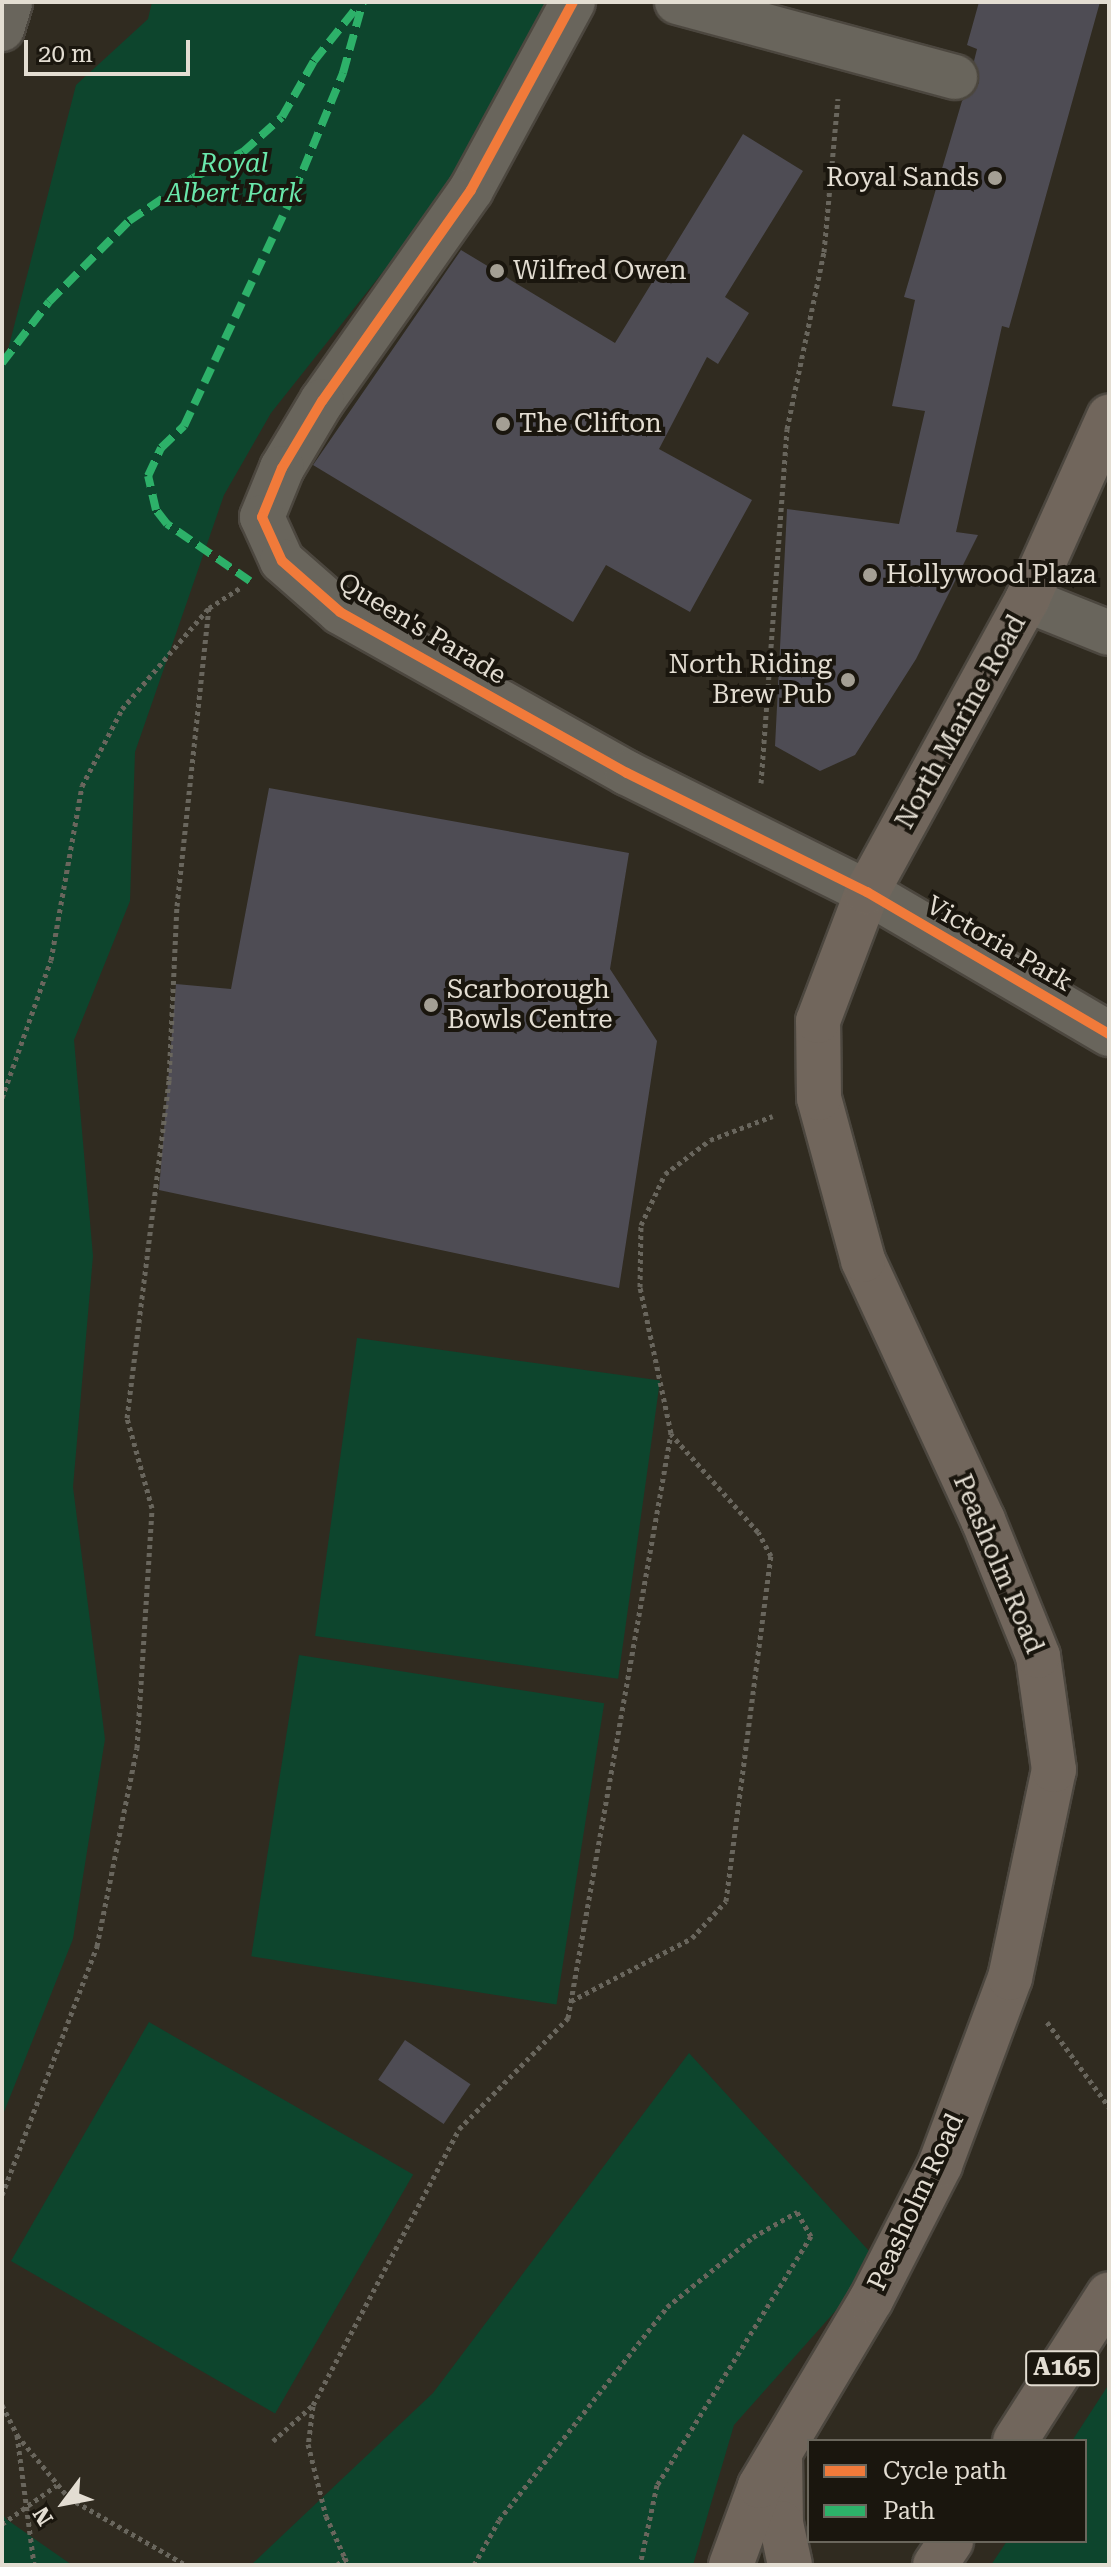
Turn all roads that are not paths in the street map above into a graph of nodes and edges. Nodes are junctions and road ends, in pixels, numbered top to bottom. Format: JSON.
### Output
{"nodes":[{"id":1,"x":10,"y":2,"type":"edge"},
{"id":2,"x":573,"y":2,"type":"edge"},
{"id":3,"x":677,"y":2,"type":"edge"},
{"id":4,"x":2,"y":29,"type":"edge"},
{"id":5,"x":955,"y":77,"type":"dead end"},
{"id":6,"x":1109,"y":417,"type":"edge"},
{"id":7,"x":1027,"y":600,"type":"junction"},
{"id":8,"x":1109,"y":633,"type":"edge"},
{"id":9,"x":867,"y":892,"type":"junction"},
{"id":10,"x":1109,"y":1034,"type":"edge"},
{"id":11,"x":1109,"y":2294,"type":"edge"},
{"id":12,"x":1016,"y":2439,"type":"edge"},
{"id":13,"x":780,"y":2451,"type":"junction"},
{"id":14,"x":950,"y":2543,"type":"edge"},
{"id":15,"x":731,"y":2565,"type":"edge"},
{"id":16,"x":790,"y":2565,"type":"edge"},
{"id":17,"x":935,"y":2565,"type":"edge"}],
"edges":[{"from":1,"to":4,"type":"street"},
{"from":2,"to":9,"type":"street","name":"Queen's Parade"},
{"from":3,"to":5,"type":"street"},
{"from":6,"to":7,"type":"main road","name":"North Marine Road"},
{"from":7,"to":8,"type":"street"},
{"from":7,"to":9,"type":"main road","name":"North Marine Road"},
{"from":9,"to":10,"type":"street","name":"Victoria Park"},
{"from":9,"to":13,"type":"main road","name":"Peasholm Road"},
{"from":11,"to":12,"type":"main road","number":"A165"},
{"from":13,"to":15,"type":"main road","name":"Peasholm Road"},
{"from":13,"to":16,"type":"main road"},
{"from":14,"to":17,"type":"main road"}]}
